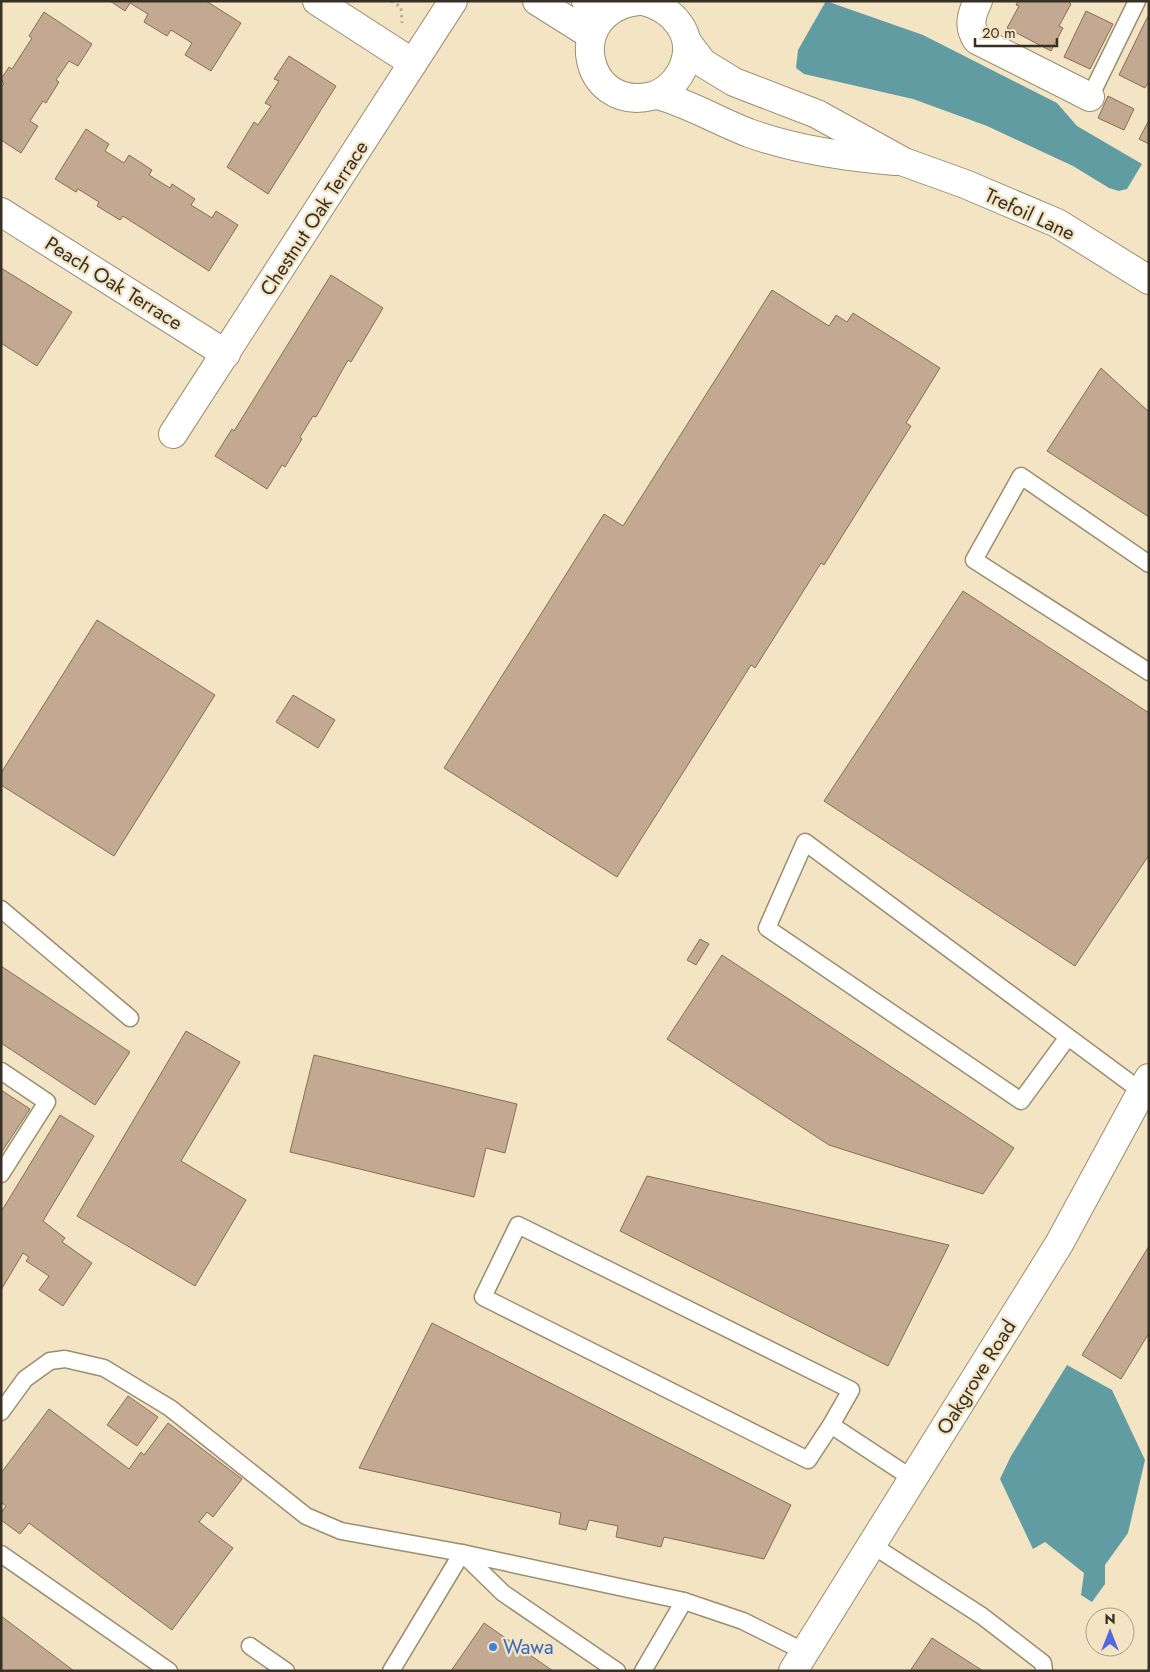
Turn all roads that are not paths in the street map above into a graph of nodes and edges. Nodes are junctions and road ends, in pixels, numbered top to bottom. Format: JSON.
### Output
{"nodes":[{"id":1,"x":316,"y":1,"type":"edge"},
{"id":2,"x":453,"y":1,"type":"edge"},
{"id":3,"x":537,"y":1,"type":"edge"},
{"id":4,"x":638,"y":1,"type":"edge"},
{"id":5,"x":643,"y":1,"type":"edge"},
{"id":6,"x":978,"y":1,"type":"edge"},
{"id":7,"x":1138,"y":1,"type":"edge"},
{"id":8,"x":594,"y":17,"type":"edge"},
{"id":9,"x":687,"y":42,"type":"junction"},
{"id":10,"x":413,"y":64,"type":"junction"},
{"id":11,"x":658,"y":95,"type":"junction"},
{"id":12,"x":1090,"y":96,"type":"joint"},
{"id":13,"x":904,"y":162,"type":"junction"},
{"id":14,"x":1,"y":212,"type":"edge"},
{"id":15,"x":1149,"y":280,"type":"edge"},
{"id":16,"x":226,"y":354,"type":"junction"},
{"id":17,"x":174,"y":434,"type":"dead end"},
{"id":18,"x":1149,"y":564,"type":"edge"},
{"id":19,"x":1149,"y":672,"type":"edge"},
{"id":20,"x":1,"y":909,"type":"edge"},
{"id":21,"x":130,"y":1018,"type":"dead end"},
{"id":22,"x":1068,"y":1037,"type":"junction"},
{"id":23,"x":1,"y":1071,"type":"edge"},
{"id":24,"x":1143,"y":1096,"type":"edge"},
{"id":25,"x":1,"y":1174,"type":"edge"},
{"id":26,"x":1,"y":1412,"type":"edge"},
{"id":27,"x":831,"y":1425,"type":"junction"},
{"id":28,"x":913,"y":1479,"type":"junction"},
{"id":29,"x":872,"y":1545,"type":"junction"},
{"id":30,"x":462,"y":1553,"type":"junction"},
{"id":31,"x":1,"y":1554,"type":"edge"},
{"id":32,"x":684,"y":1601,"type":"junction"},
{"id":33,"x":250,"y":1646,"type":"dead end"},
{"id":34,"x":799,"y":1661,"type":"edge"},
{"id":35,"x":1044,"y":1667,"type":"edge"},
{"id":36,"x":169,"y":1671,"type":"edge"},
{"id":37,"x":286,"y":1671,"type":"edge"},
{"id":38,"x":391,"y":1671,"type":"edge"},
{"id":39,"x":617,"y":1671,"type":"edge"},
{"id":40,"x":643,"y":1671,"type":"edge"}],
"edges":[{"from":1,"to":10,"type":"street"},
{"from":2,"to":10,"type":"street","name":"Chestnut Oak Terrace"},
{"from":3,"to":8,"type":"street"},
{"from":4,"to":8,"type":"street"},
{"from":5,"to":9,"type":"street","name":"Trefoil Lane"},
{"from":6,"to":12,"type":"street"},
{"from":7,"to":12,"type":"lane"},
{"from":8,"to":11,"type":"street","name":"Trefoil Lane"},
{"from":9,"to":11,"type":"street"},
{"from":9,"to":13,"type":"street","name":"Trefoil Lane"},
{"from":10,"to":16,"type":"street","name":"Chestnut Oak Terrace"},
{"from":11,"to":13,"type":"street","name":"Trefoil Lane"},
{"from":13,"to":15,"type":"street","name":"Trefoil Lane"},
{"from":14,"to":16,"type":"street","name":"Peach Oak Terrace"},
{"from":16,"to":17,"type":"street","name":"Chestnut Oak Terrace"},
{"from":18,"to":19,"type":"lane"},
{"from":20,"to":21,"type":"lane"},
{"from":22,"to":22,"type":"lane"},
{"from":22,"to":24,"type":"lane"},
{"from":23,"to":25,"type":"lane"},
{"from":24,"to":28,"type":"street","name":"Oakgrove Road"},
{"from":26,"to":30,"type":"lane"},
{"from":27,"to":27,"type":"lane"},
{"from":27,"to":28,"type":"lane"},
{"from":28,"to":29,"type":"street","name":"Oakgrove Road"},
{"from":29,"to":34,"type":"street","name":"Oakgrove Road"},
{"from":29,"to":35,"type":"lane"},
{"from":30,"to":32,"type":"lane"},
{"from":30,"to":38,"type":"lane"},
{"from":30,"to":39,"type":"lane"},
{"from":31,"to":36,"type":"lane"},
{"from":32,"to":34,"type":"lane"},
{"from":32,"to":40,"type":"lane"},
{"from":33,"to":37,"type":"lane"}]}
